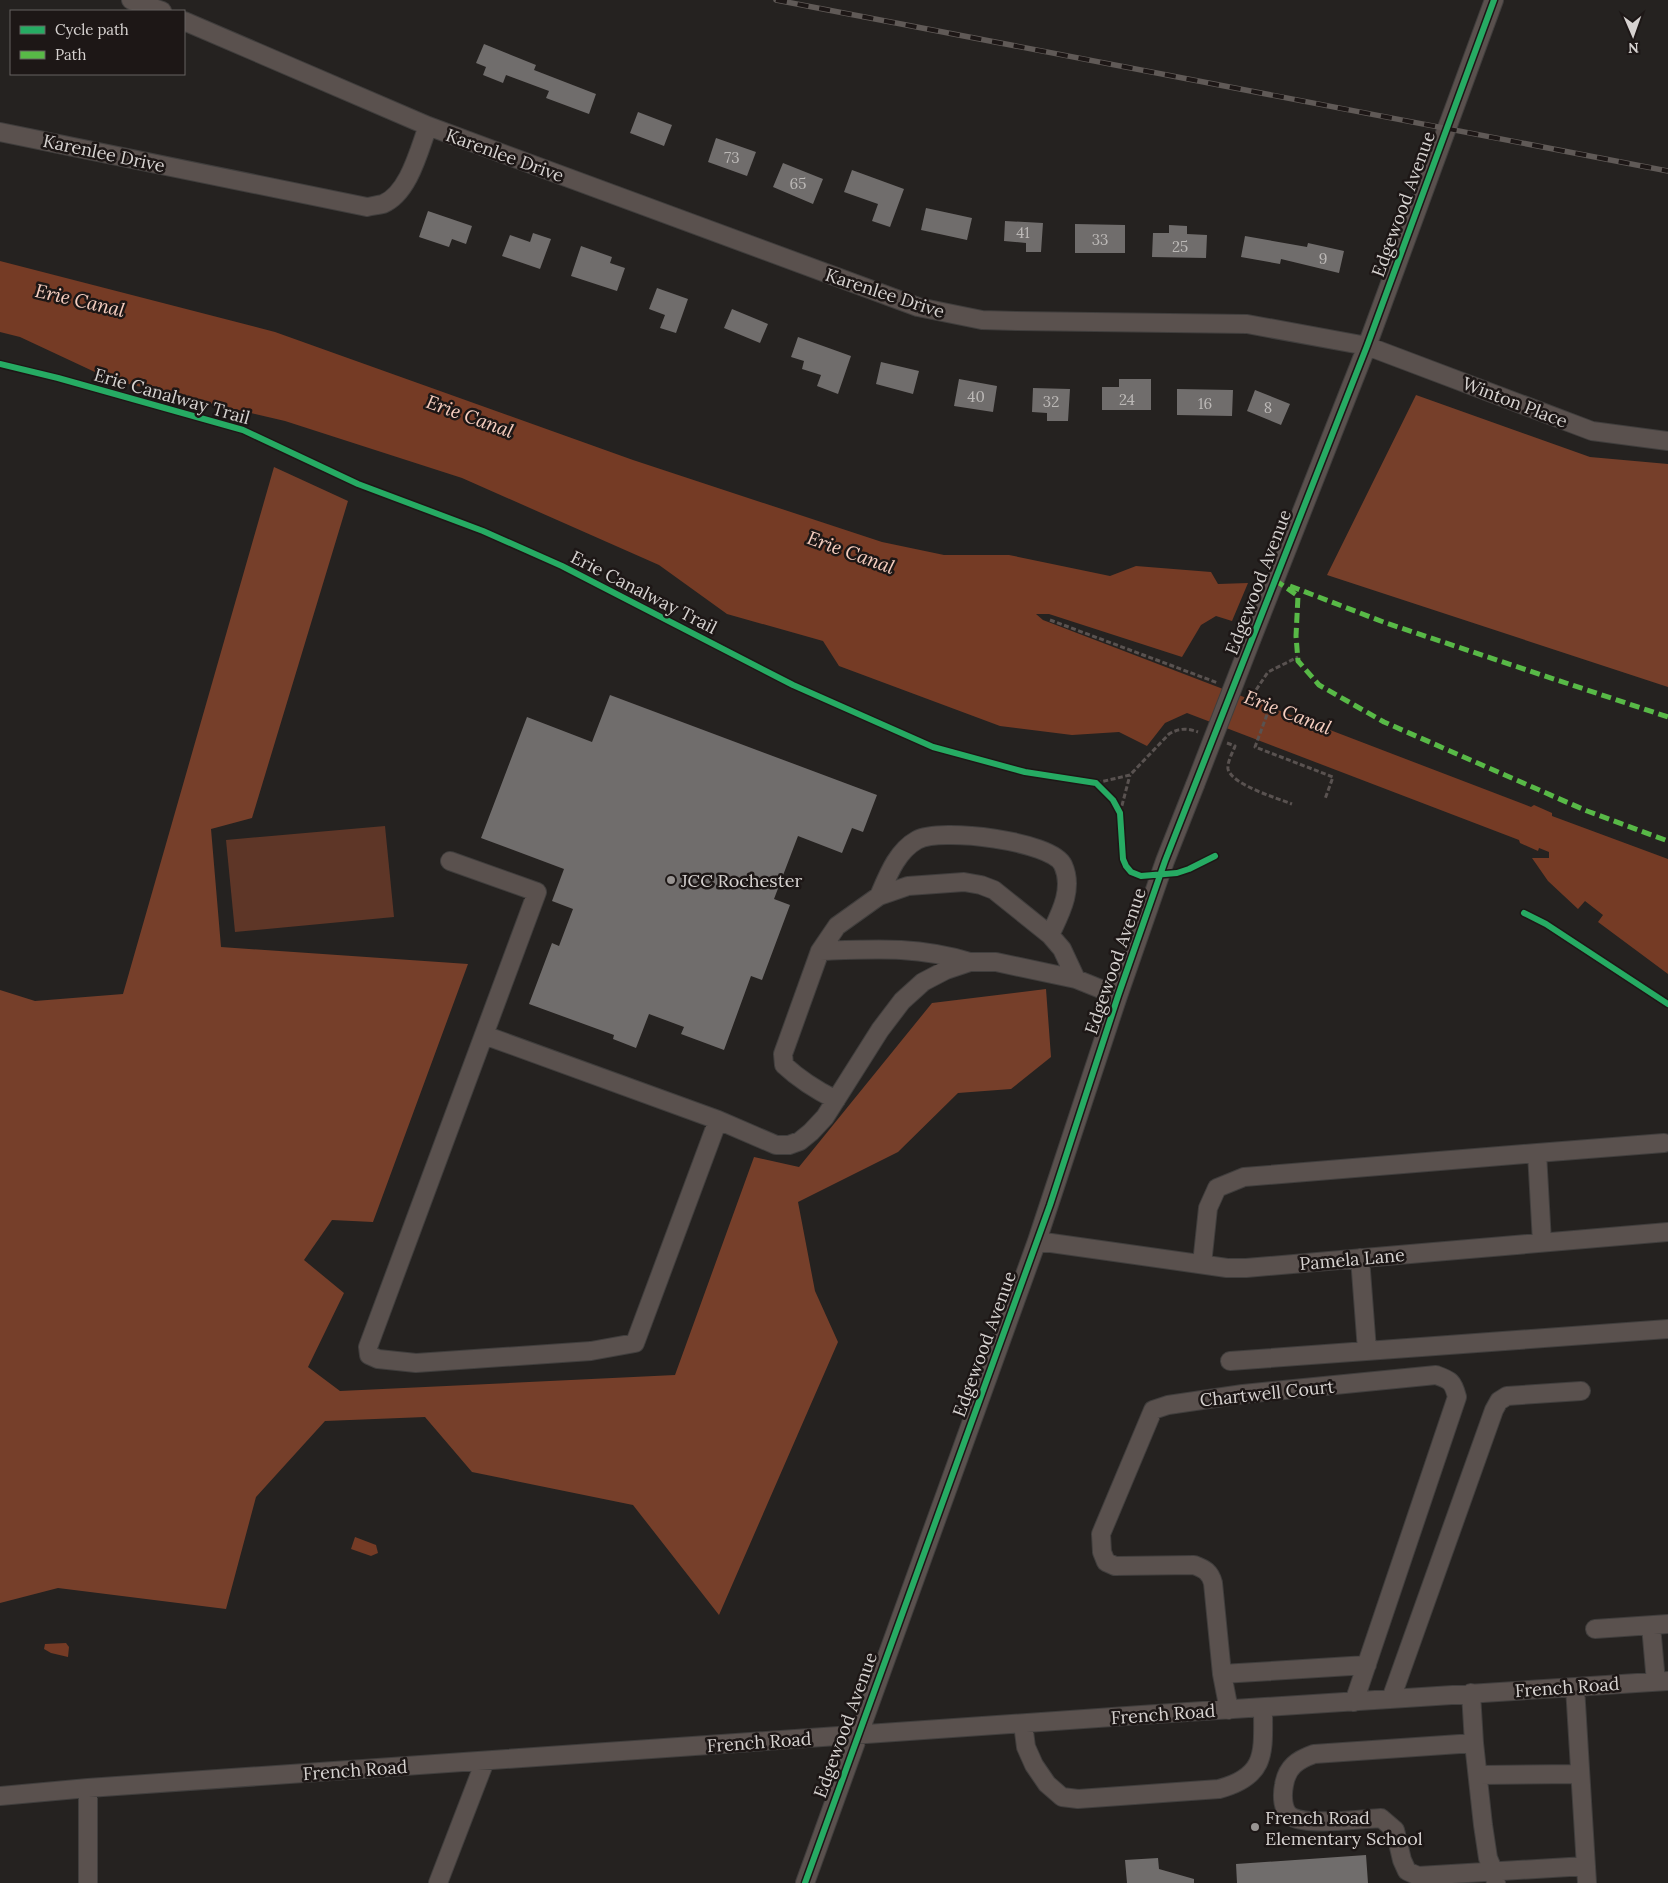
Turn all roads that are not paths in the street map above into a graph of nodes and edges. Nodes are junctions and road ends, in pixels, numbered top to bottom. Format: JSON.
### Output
{"nodes":[{"id":1,"x":130,"y":0,"type":"edge"},
{"id":2,"x":1494,"y":0,"type":"edge"},
{"id":3,"x":159,"y":10,"type":"edge"},
{"id":4,"x":185,"y":21,"type":"edge"},
{"id":5,"x":428,"y":126,"type":"junction"},
{"id":6,"x":0,"y":132,"type":"edge"},
{"id":7,"x":1367,"y":346,"type":"junction"},
{"id":8,"x":1668,"y":441,"type":"edge"},
{"id":9,"x":450,"y":861,"type":"dead end"},
{"id":10,"x":879,"y":896,"type":"junction"},
{"id":11,"x":1050,"y":935,"type":"junction"},
{"id":12,"x":820,"y":951,"type":"junction"},
{"id":13,"x":970,"y":962,"type":"junction"},
{"id":14,"x":1076,"y":979,"type":"junction"},
{"id":15,"x":1118,"y":996,"type":"junction"},
{"id":16,"x":484,"y":1035,"type":"junction"},
{"id":17,"x":836,"y":1100,"type":"junction"},
{"id":18,"x":718,"y":1120,"type":"junction"},
{"id":19,"x":1664,"y":1143,"type":"dead end"},
{"id":20,"x":1537,"y":1153,"type":"junction"},
{"id":21,"x":1668,"y":1232,"type":"edge"},
{"id":22,"x":1037,"y":1241,"type":"junction"},
{"id":23,"x":1542,"y":1242,"type":"junction"},
{"id":24,"x":1360,"y":1258,"type":"junction"},
{"id":25,"x":1202,"y":1264,"type":"junction"},
{"id":26,"x":1668,"y":1329,"type":"edge"},
{"id":27,"x":1367,"y":1350,"type":"junction"},
{"id":28,"x":1230,"y":1362,"type":"dead end"},
{"id":29,"x":1581,"y":1391,"type":"dead end"},
{"id":30,"x":1660,"y":1625,"type":"edge"},
{"id":31,"x":1595,"y":1629,"type":"dead end"},
{"id":32,"x":1367,"y":1665,"type":"junction"},
{"id":33,"x":1222,"y":1674,"type":"junction"},
{"id":34,"x":1662,"y":1681,"type":"edge"},
{"id":35,"x":1575,"y":1687,"type":"junction"},
{"id":36,"x":1471,"y":1694,"type":"junction"},
{"id":37,"x":1391,"y":1699,"type":"junction"},
{"id":38,"x":1354,"y":1702,"type":"junction"},
{"id":39,"x":1263,"y":1708,"type":"junction"},
{"id":40,"x":1229,"y":1710,"type":"junction"},
{"id":41,"x":1023,"y":1724,"type":"junction"},
{"id":42,"x":857,"y":1735,"type":"junction"},
{"id":43,"x":1474,"y":1743,"type":"junction"},
{"id":44,"x":485,"y":1761,"type":"junction"},
{"id":45,"x":1579,"y":1774,"type":"junction"},
{"id":46,"x":1478,"y":1775,"type":"junction"},
{"id":47,"x":88,"y":1788,"type":"junction"},
{"id":48,"x":0,"y":1796,"type":"edge"},
{"id":49,"x":1586,"y":1875,"type":"edge"},
{"id":50,"x":1495,"y":1877,"type":"edge"},
{"id":51,"x":88,"y":1883,"type":"edge"},
{"id":52,"x":438,"y":1883,"type":"edge"},
{"id":53,"x":805,"y":1883,"type":"edge"}],
"edges":[{"from":1,"to":3,"type":"street"},
{"from":2,"to":7,"type":"street","name":"Edgewood Avenue"},
{"from":4,"to":5,"type":"street","name":"Karenlee Drive"},
{"from":5,"to":6,"type":"street","name":"Karenlee Drive"},
{"from":5,"to":7,"type":"street","name":"Karenlee Drive"},
{"from":7,"to":8,"type":"street","name":"Winton Place"},
{"from":7,"to":15,"type":"street","name":"Edgewood Avenue","bridge":true},
{"from":9,"to":16,"type":"street"},
{"from":10,"to":11,"type":"street"},
{"from":10,"to":11,"type":"street"},
{"from":10,"to":12,"type":"street"},
{"from":11,"to":14,"type":"street"},
{"from":12,"to":13,"type":"street"},
{"from":12,"to":17,"type":"street"},
{"from":13,"to":14,"type":"street"},
{"from":13,"to":17,"type":"street"},
{"from":14,"to":15,"type":"street"},
{"from":15,"to":22,"type":"street","name":"Edgewood Avenue"},
{"from":16,"to":18,"type":"street"},
{"from":16,"to":18,"type":"street"},
{"from":17,"to":18,"type":"street"},
{"from":19,"to":20,"type":"street"},
{"from":20,"to":23,"type":"street"},
{"from":20,"to":25,"type":"street"},
{"from":21,"to":23,"type":"street","name":"Pamela Lane"},
{"from":22,"to":25,"type":"street","name":"Pamela Lane"},
{"from":22,"to":42,"type":"street","name":"Edgewood Avenue"},
{"from":23,"to":24,"type":"street","name":"Pamela Lane"},
{"from":24,"to":25,"type":"street","name":"Pamela Lane"},
{"from":24,"to":27,"type":"street"},
{"from":26,"to":27,"type":"street"},
{"from":27,"to":28,"type":"street"},
{"from":29,"to":37,"type":"street"},
{"from":30,"to":31,"type":"street"},
{"from":30,"to":34,"type":"street"},
{"from":32,"to":33,"type":"street"},
{"from":32,"to":33,"type":"street","name":"Chartwell Court"},
{"from":32,"to":38,"type":"street","name":"Chartwell Court"},
{"from":33,"to":40,"type":"street","name":"Chartwell Court"},
{"from":34,"to":35,"type":"street","name":"French Road"},
{"from":35,"to":36,"type":"street","name":"French Road"},
{"from":35,"to":45,"type":"street"},
{"from":36,"to":37,"type":"street","name":"French Road"},
{"from":36,"to":43,"type":"street"},
{"from":37,"to":38,"type":"street","name":"French Road"},
{"from":38,"to":39,"type":"street","name":"French Road"},
{"from":39,"to":40,"type":"street","name":"French Road"},
{"from":39,"to":41,"type":"street"},
{"from":40,"to":41,"type":"street","name":"French Road"},
{"from":41,"to":42,"type":"street","name":"French Road"},
{"from":42,"to":44,"type":"street","name":"French Road"},
{"from":42,"to":53,"type":"street","name":"Edgewood Avenue"},
{"from":43,"to":46,"type":"street"},
{"from":43,"to":50,"type":"street"},
{"from":44,"to":47,"type":"street","name":"French Road"},
{"from":44,"to":52,"type":"street"},
{"from":45,"to":46,"type":"street"},
{"from":45,"to":49,"type":"street"},
{"from":46,"to":50,"type":"street"},
{"from":47,"to":48,"type":"street","name":"French Road"},
{"from":47,"to":51,"type":"street"},
{"from":49,"to":50,"type":"street"}]}
